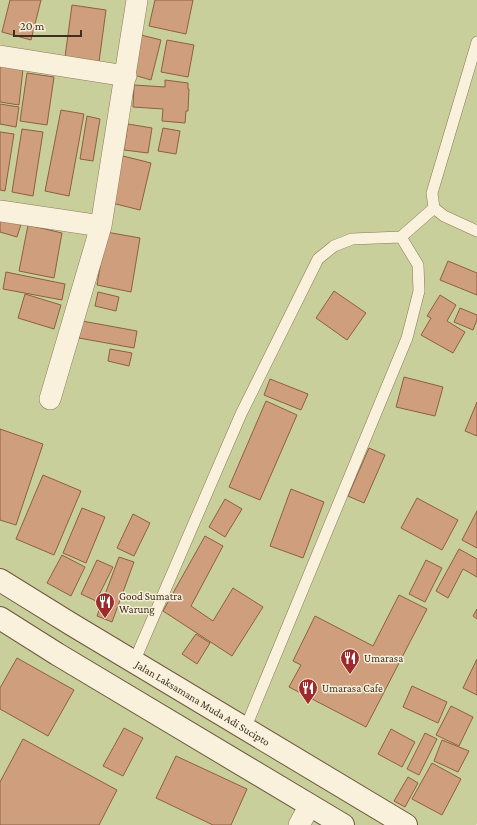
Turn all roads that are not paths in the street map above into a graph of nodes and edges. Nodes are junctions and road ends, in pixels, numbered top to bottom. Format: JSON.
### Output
{"nodes":[{"id":1,"x":137,"y":0,"type":"edge"},
{"id":2,"x":477,"y":42,"type":"edge"},
{"id":3,"x":0,"y":56,"type":"edge"},
{"id":4,"x":126,"y":76,"type":"junction"},
{"id":5,"x":434,"y":208,"type":"junction"},
{"id":6,"x":0,"y":211,"type":"edge"},
{"id":7,"x":101,"y":226,"type":"junction"},
{"id":8,"x":477,"y":231,"type":"edge"},
{"id":9,"x":401,"y":237,"type":"junction"},
{"id":10,"x":50,"y":399,"type":"dead end"},
{"id":11,"x":0,"y":580,"type":"edge"},
{"id":12,"x":0,"y":618,"type":"edge"},
{"id":13,"x":134,"y":662,"type":"junction"},
{"id":14,"x":245,"y":729,"type":"junction"},
{"id":15,"x":310,"y":805,"type":"junction"},
{"id":16,"x":299,"y":825,"type":"edge"},
{"id":17,"x":343,"y":825,"type":"edge"},
{"id":18,"x":406,"y":825,"type":"edge"}],
"edges":[{"from":1,"to":4,"type":"street"},
{"from":2,"to":5,"type":"lane"},
{"from":3,"to":4,"type":"street"},
{"from":4,"to":7,"type":"street"},
{"from":5,"to":8,"type":"lane"},
{"from":5,"to":9,"type":"lane"},
{"from":6,"to":7,"type":"street"},
{"from":7,"to":10,"type":"street"},
{"from":9,"to":13,"type":"lane"},
{"from":9,"to":14,"type":"lane"},
{"from":11,"to":13,"type":"main road","name":"Jalan Laksamana Muda Adi Sucipto"},
{"from":12,"to":15,"type":"main road"},
{"from":13,"to":14,"type":"main road","name":"Jalan Laksamana Muda Adi Sucipto"},
{"from":14,"to":18,"type":"main road","name":"Jalan Laksamana Muda Adi Sucipto"},
{"from":15,"to":16,"type":"street"},
{"from":15,"to":17,"type":"main road"}]}
